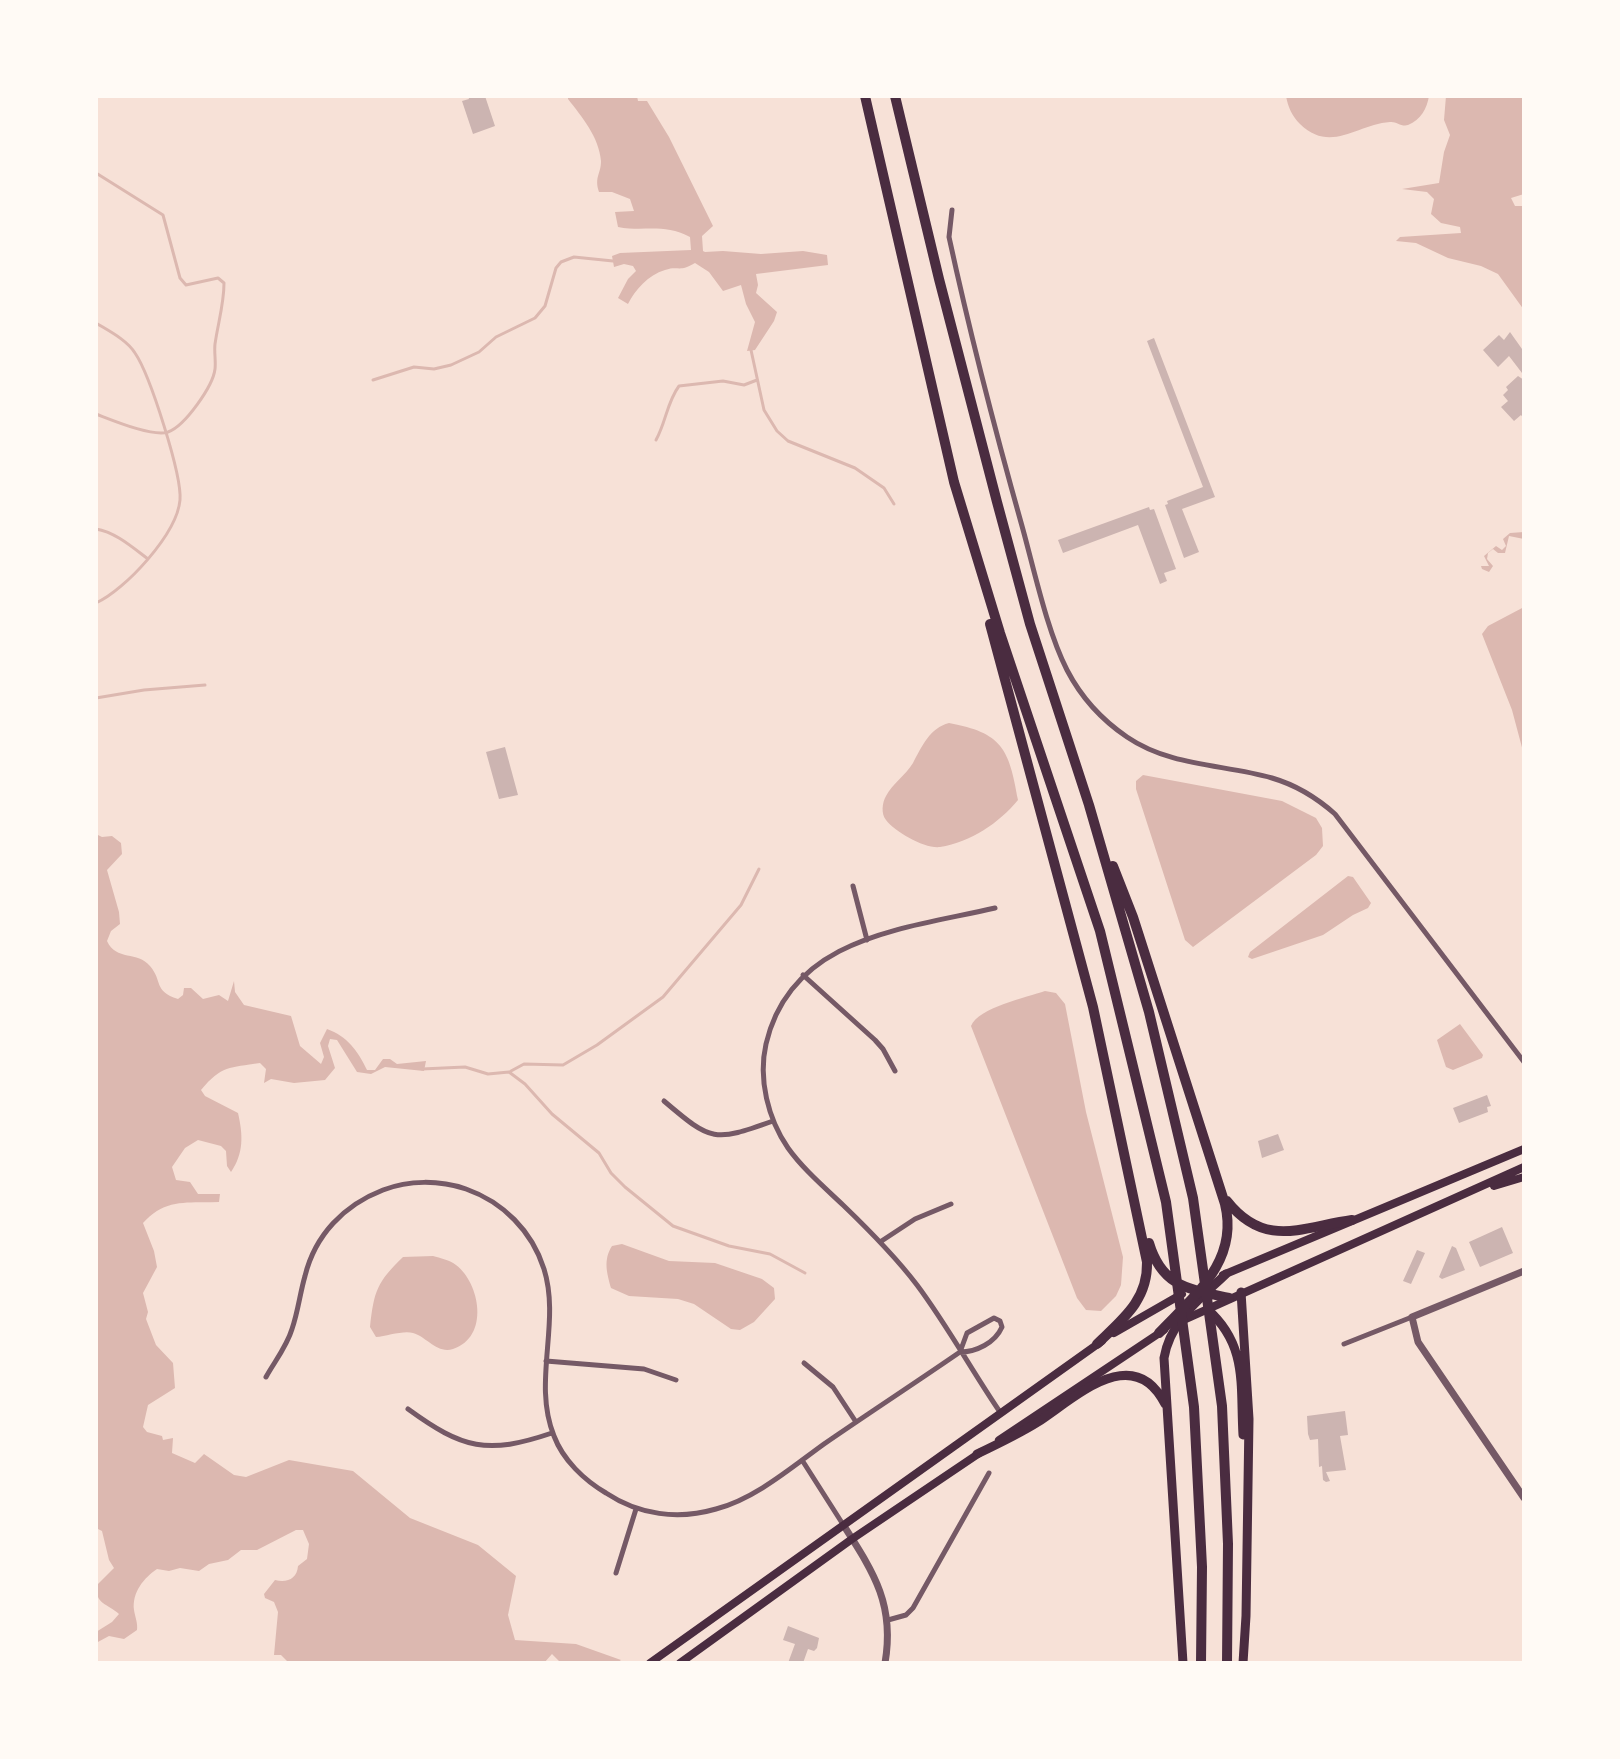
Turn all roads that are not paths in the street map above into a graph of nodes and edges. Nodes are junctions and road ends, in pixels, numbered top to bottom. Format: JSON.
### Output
{"nodes":[{"id":1,"x":865,"y":96,"type":"edge"},
{"id":2,"x":895,"y":96,"type":"edge"},
{"id":3,"x":952,"y":210,"type":"dead end"},
{"id":4,"x":997,"y":634,"type":"junction"},
{"id":5,"x":1089,"y":805,"type":"junction"},
{"id":6,"x":853,"y":886,"type":"dead end"},
{"id":7,"x":995,"y":908,"type":"dead end"},
{"id":8,"x":867,"y":940,"type":"junction"},
{"id":9,"x":803,"y":975,"type":"junction"},
{"id":10,"x":1524,"y":1062,"type":"edge"},
{"id":11,"x":895,"y":1071,"type":"dead end"},
{"id":12,"x":664,"y":1101,"type":"dead end"},
{"id":13,"x":773,"y":1121,"type":"junction"},
{"id":14,"x":1524,"y":1149,"type":"edge"},
{"id":15,"x":1524,"y":1167,"type":"edge"},
{"id":16,"x":1524,"y":1177,"type":"edge"},
{"id":17,"x":1219,"y":1186,"type":"junction"},
{"id":18,"x":1474,"y":1191,"type":"junction"},
{"id":19,"x":1135,"y":1199,"type":"junction"},
{"id":20,"x":951,"y":1204,"type":"dead end"},
{"id":21,"x":1352,"y":1220,"type":"junction"},
{"id":22,"x":880,"y":1242,"type":"junction"},
{"id":23,"x":1524,"y":1271,"type":"edge"},
{"id":24,"x":1226,"y":1274,"type":"joint"},
{"id":25,"x":1201,"y":1289,"type":"junction"},
{"id":26,"x":1241,"y":1292,"type":"junction"},
{"id":27,"x":1173,"y":1298,"type":"junction"},
{"id":28,"x":1229,"y":1298,"type":"junction"},
{"id":29,"x":1191,"y":1304,"type":"junction"},
{"id":30,"x":1207,"y":1309,"type":"junction"},
{"id":31,"x":1412,"y":1317,"type":"junction"},
{"id":32,"x":1176,"y":1324,"type":"junction"},
{"id":33,"x":1159,"y":1333,"type":"junction"},
{"id":34,"x":1097,"y":1344,"type":"junction"},
{"id":35,"x":1344,"y":1344,"type":"dead end"},
{"id":36,"x":960,"y":1352,"type":"junction"},
{"id":37,"x":546,"y":1361,"type":"junction"},
{"id":38,"x":804,"y":1363,"type":"dead end"},
{"id":39,"x":266,"y":1377,"type":"dead end"},
{"id":40,"x":676,"y":1380,"type":"dead end"},
{"id":41,"x":408,"y":1409,"type":"dead end"},
{"id":42,"x":1000,"y":1412,"type":"junction"},
{"id":43,"x":1168,"y":1415,"type":"junction"},
{"id":44,"x":856,"y":1422,"type":"junction"},
{"id":45,"x":552,"y":1433,"type":"junction"},
{"id":46,"x":977,"y":1454,"type":"junction"},
{"id":47,"x":802,"y":1460,"type":"junction"},
{"id":48,"x":989,"y":1473,"type":"dead end"},
{"id":49,"x":1248,"y":1487,"type":"junction"},
{"id":50,"x":1524,"y":1498,"type":"edge"},
{"id":51,"x":636,"y":1509,"type":"junction"},
{"id":52,"x":844,"y":1526,"type":"junction"},
{"id":53,"x":852,"y":1539,"type":"junction"},
{"id":54,"x":616,"y":1573,"type":"dead end"},
{"id":55,"x":888,"y":1620,"type":"junction"},
{"id":56,"x":650,"y":1663,"type":"edge"},
{"id":57,"x":680,"y":1663,"type":"edge"},
{"id":58,"x":885,"y":1663,"type":"edge"},
{"id":59,"x":1183,"y":1663,"type":"edge"},
{"id":60,"x":1201,"y":1663,"type":"edge"},
{"id":61,"x":1227,"y":1663,"type":"edge"},
{"id":62,"x":1243,"y":1663,"type":"edge"}],
"edges":[{"from":1,"to":4,"type":"highway"},
{"from":2,"to":5,"type":"highway"},
{"from":3,"to":10,"type":"street"},
{"from":4,"to":19,"type":"highway"},
{"from":4,"to":60,"type":"highway"},
{"from":5,"to":17,"type":"highway"},
{"from":5,"to":61,"type":"highway"},
{"from":6,"to":8,"type":"street"},
{"from":7,"to":8,"type":"street"},
{"from":8,"to":9,"type":"street"},
{"from":9,"to":11,"type":"street"},
{"from":9,"to":13,"type":"street"},
{"from":12,"to":13,"type":"street"},
{"from":13,"to":22,"type":"street"},
{"from":14,"to":21,"type":"main road"},
{"from":15,"to":18,"type":"main road"},
{"from":16,"to":18,"type":"main road"},
{"from":17,"to":21,"type":"highway"},
{"from":17,"to":25,"type":"highway"},
{"from":18,"to":26,"type":"main road"},
{"from":19,"to":25,"type":"highway"},
{"from":19,"to":34,"type":"highway"},
{"from":20,"to":22,"type":"street"},
{"from":21,"to":24,"type":"main road"},
{"from":22,"to":36,"type":"street"},
{"from":23,"to":31,"type":"street"},
{"from":24,"to":25,"type":"highway"},
{"from":25,"to":27,"type":"main road"},
{"from":25,"to":28,"type":"highway"},
{"from":25,"to":29,"type":"highway"},
{"from":26,"to":28,"type":"main road"},
{"from":26,"to":49,"type":"highway"},
{"from":27,"to":29,"type":"highway"},
{"from":27,"to":34,"type":"main road"},
{"from":28,"to":30,"type":"main road"},
{"from":29,"to":30,"type":"highway"},
{"from":29,"to":32,"type":"highway"},
{"from":29,"to":33,"type":"highway"},
{"from":30,"to":32,"type":"main road"},
{"from":30,"to":49,"type":"highway"},
{"from":31,"to":35,"type":"street"},
{"from":31,"to":50,"type":"street"},
{"from":32,"to":33,"type":"main road"},
{"from":32,"to":43,"type":"highway"},
{"from":33,"to":46,"type":"main road"},
{"from":34,"to":42,"type":"main road"},
{"from":36,"to":36,"type":"street"},
{"from":36,"to":42,"type":"street"},
{"from":36,"to":44,"type":"street"},
{"from":37,"to":39,"type":"street"},
{"from":37,"to":40,"type":"street"},
{"from":37,"to":45,"type":"street"},
{"from":38,"to":44,"type":"street"},
{"from":41,"to":45,"type":"street"},
{"from":42,"to":52,"type":"main road"},
{"from":43,"to":46,"type":"highway"},
{"from":43,"to":59,"type":"highway"},
{"from":44,"to":47,"type":"street"},
{"from":45,"to":51,"type":"street"},
{"from":46,"to":53,"type":"main road"},
{"from":47,"to":51,"type":"street"},
{"from":47,"to":52,"type":"street"},
{"from":48,"to":55,"type":"street"},
{"from":49,"to":62,"type":"highway"},
{"from":51,"to":54,"type":"street"},
{"from":52,"to":53,"type":"street"},
{"from":52,"to":56,"type":"main road"},
{"from":53,"to":55,"type":"street"},
{"from":53,"to":57,"type":"main road"},
{"from":55,"to":58,"type":"street"}]}
